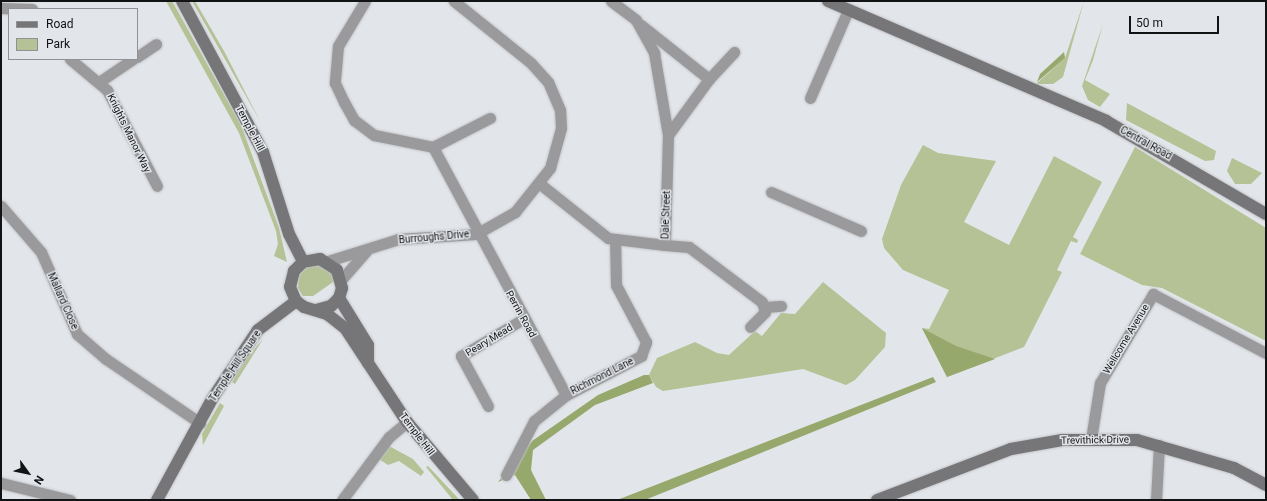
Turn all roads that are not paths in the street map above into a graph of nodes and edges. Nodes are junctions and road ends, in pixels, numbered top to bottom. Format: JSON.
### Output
{"nodes":[{"id":1,"x":182,"y":1,"type":"edge"},
{"id":2,"x":365,"y":1,"type":"edge"},
{"id":3,"x":454,"y":1,"type":"edge"},
{"id":4,"x":611,"y":1,"type":"edge"},
{"id":5,"x":828,"y":1,"type":"edge"},
{"id":6,"x":20,"y":4,"type":"edge"},
{"id":7,"x":1,"y":8,"type":"edge"},
{"id":8,"x":30,"y":8,"type":"edge"},
{"id":9,"x":848,"y":10,"type":"junction"},
{"id":10,"x":636,"y":20,"type":"junction"},
{"id":11,"x":156,"y":44,"type":"dead end"},
{"id":12,"x":734,"y":52,"type":"dead end"},
{"id":13,"x":138,"y":55,"type":"edge"},
{"id":14,"x":71,"y":60,"type":"edge"},
{"id":15,"x":131,"y":60,"type":"edge"},
{"id":16,"x":709,"y":79,"type":"junction"},
{"id":17,"x":98,"y":82,"type":"junction"},
{"id":18,"x":810,"y":98,"type":"dead end"},
{"id":19,"x":490,"y":118,"type":"dead end"},
{"id":20,"x":668,"y":135,"type":"junction"},
{"id":21,"x":433,"y":148,"type":"junction"},
{"id":22,"x":540,"y":184,"type":"junction"},
{"id":23,"x":157,"y":186,"type":"dead end"},
{"id":24,"x":771,"y":192,"type":"dead end"},
{"id":25,"x":1,"y":206,"type":"edge"},
{"id":26,"x":1266,"y":214,"type":"edge"},
{"id":27,"x":861,"y":231,"type":"dead end"},
{"id":28,"x":476,"y":234,"type":"junction"},
{"id":29,"x":616,"y":239,"type":"junction"},
{"id":30,"x":665,"y":245,"type":"junction"},
{"id":31,"x":366,"y":250,"type":"junction"},
{"id":32,"x":303,"y":262,"type":"junction"},
{"id":33,"x":328,"y":262,"type":"junction"},
{"id":34,"x":341,"y":280,"type":"junction"},
{"id":35,"x":339,"y":298,"type":"junction"},
{"id":36,"x":296,"y":301,"type":"junction"},
{"id":37,"x":781,"y":306,"type":"dead end"},
{"id":38,"x":765,"y":307,"type":"junction"},
{"id":39,"x":316,"y":310,"type":"junction"},
{"id":40,"x":523,"y":319,"type":"junction"},
{"id":41,"x":750,"y":327,"type":"dead end"},
{"id":42,"x":1266,"y":353,"type":"edge"},
{"id":43,"x":368,"y":363,"type":"junction"},
{"id":44,"x":566,"y":394,"type":"junction"},
{"id":45,"x":488,"y":406,"type":"dead end"},
{"id":46,"x":407,"y":422,"type":"junction"},
{"id":47,"x":200,"y":423,"type":"junction"},
{"id":48,"x":1091,"y":439,"type":"junction"},
{"id":49,"x":1159,"y":446,"type":"junction"},
{"id":50,"x":506,"y":476,"type":"dead end"},
{"id":51,"x":1,"y":484,"type":"edge"},
{"id":52,"x":1266,"y":485,"type":"edge"},
{"id":53,"x":70,"y":500,"type":"edge"},
{"id":54,"x":157,"y":500,"type":"edge"},
{"id":55,"x":342,"y":500,"type":"edge"},
{"id":56,"x":473,"y":500,"type":"edge"},
{"id":57,"x":877,"y":500,"type":"edge"},
{"id":58,"x":1156,"y":500,"type":"edge"}],
"edges":[{"from":1,"to":32,"type":"street","name":"Temple Hill"},
{"from":2,"to":21,"type":"street"},
{"from":3,"to":22,"type":"street","name":"Burroughs Drive"},
{"from":4,"to":10,"type":"street","name":"Dale Street"},
{"from":5,"to":9,"type":"street","name":"Central Road"},
{"from":6,"to":7,"type":"street"},
{"from":6,"to":8,"type":"street"},
{"from":9,"to":18,"type":"street"},
{"from":9,"to":26,"type":"street","name":"Central Road"},
{"from":10,"to":16,"type":"street","name":"Dale Street"},
{"from":10,"to":20,"type":"street","name":"Dale Street"},
{"from":11,"to":13,"type":"street"},
{"from":12,"to":16,"type":"street"},
{"from":14,"to":17,"type":"street","name":"Knights Manor Way"},
{"from":15,"to":17,"type":"street"},
{"from":16,"to":20,"type":"street"},
{"from":17,"to":23,"type":"street","name":"Knights Manor Way"},
{"from":19,"to":21,"type":"street"},
{"from":20,"to":30,"type":"street","name":"Dale Street"},
{"from":21,"to":28,"type":"street","name":"Perrin Road"},
{"from":22,"to":28,"type":"street","name":"Burroughs Drive"},
{"from":22,"to":29,"type":"street"},
{"from":24,"to":27,"type":"street"},
{"from":25,"to":47,"type":"street","name":"Mallard Close"},
{"from":28,"to":31,"type":"street","name":"Burroughs Drive"},
{"from":28,"to":40,"type":"street","name":"Perrin Road"},
{"from":29,"to":30,"type":"street","name":"Dale Street"},
{"from":29,"to":44,"type":"street","name":"Richmond Lane"},
{"from":30,"to":38,"type":"street"},
{"from":31,"to":33,"type":"street","name":"Burroughs Drive"},
{"from":31,"to":34,"type":"street"},
{"from":32,"to":33,"type":"street"},
{"from":32,"to":36,"type":"street"},
{"from":33,"to":34,"type":"street"},
{"from":34,"to":35,"type":"street"},
{"from":35,"to":39,"type":"street"},
{"from":35,"to":43,"type":"street"},
{"from":36,"to":39,"type":"street","name":"Temple Hill"},
{"from":36,"to":47,"type":"street","name":"Temple Hill Square"},
{"from":37,"to":38,"type":"street"},
{"from":38,"to":41,"type":"street"},
{"from":39,"to":43,"type":"street","name":"Temple Hill"},
{"from":40,"to":44,"type":"street","name":"Perrin Road"},
{"from":40,"to":45,"type":"street","name":"Peary Mead"},
{"from":42,"to":48,"type":"street","name":"Wellcome Avenue"},
{"from":43,"to":46,"type":"street","name":"Temple Hill"},
{"from":44,"to":50,"type":"street","name":"Richmond Lane"},
{"from":46,"to":55,"type":"street"},
{"from":46,"to":56,"type":"street","name":"Temple Hill"},
{"from":47,"to":54,"type":"street","name":"Temple Hill Square"},
{"from":48,"to":49,"type":"street","name":"Trevithick Drive"},
{"from":48,"to":57,"type":"street","name":"Trevithick Drive"},
{"from":49,"to":52,"type":"street","name":"Trevithick Drive"},
{"from":49,"to":58,"type":"street"},
{"from":51,"to":53,"type":"street"}]}
